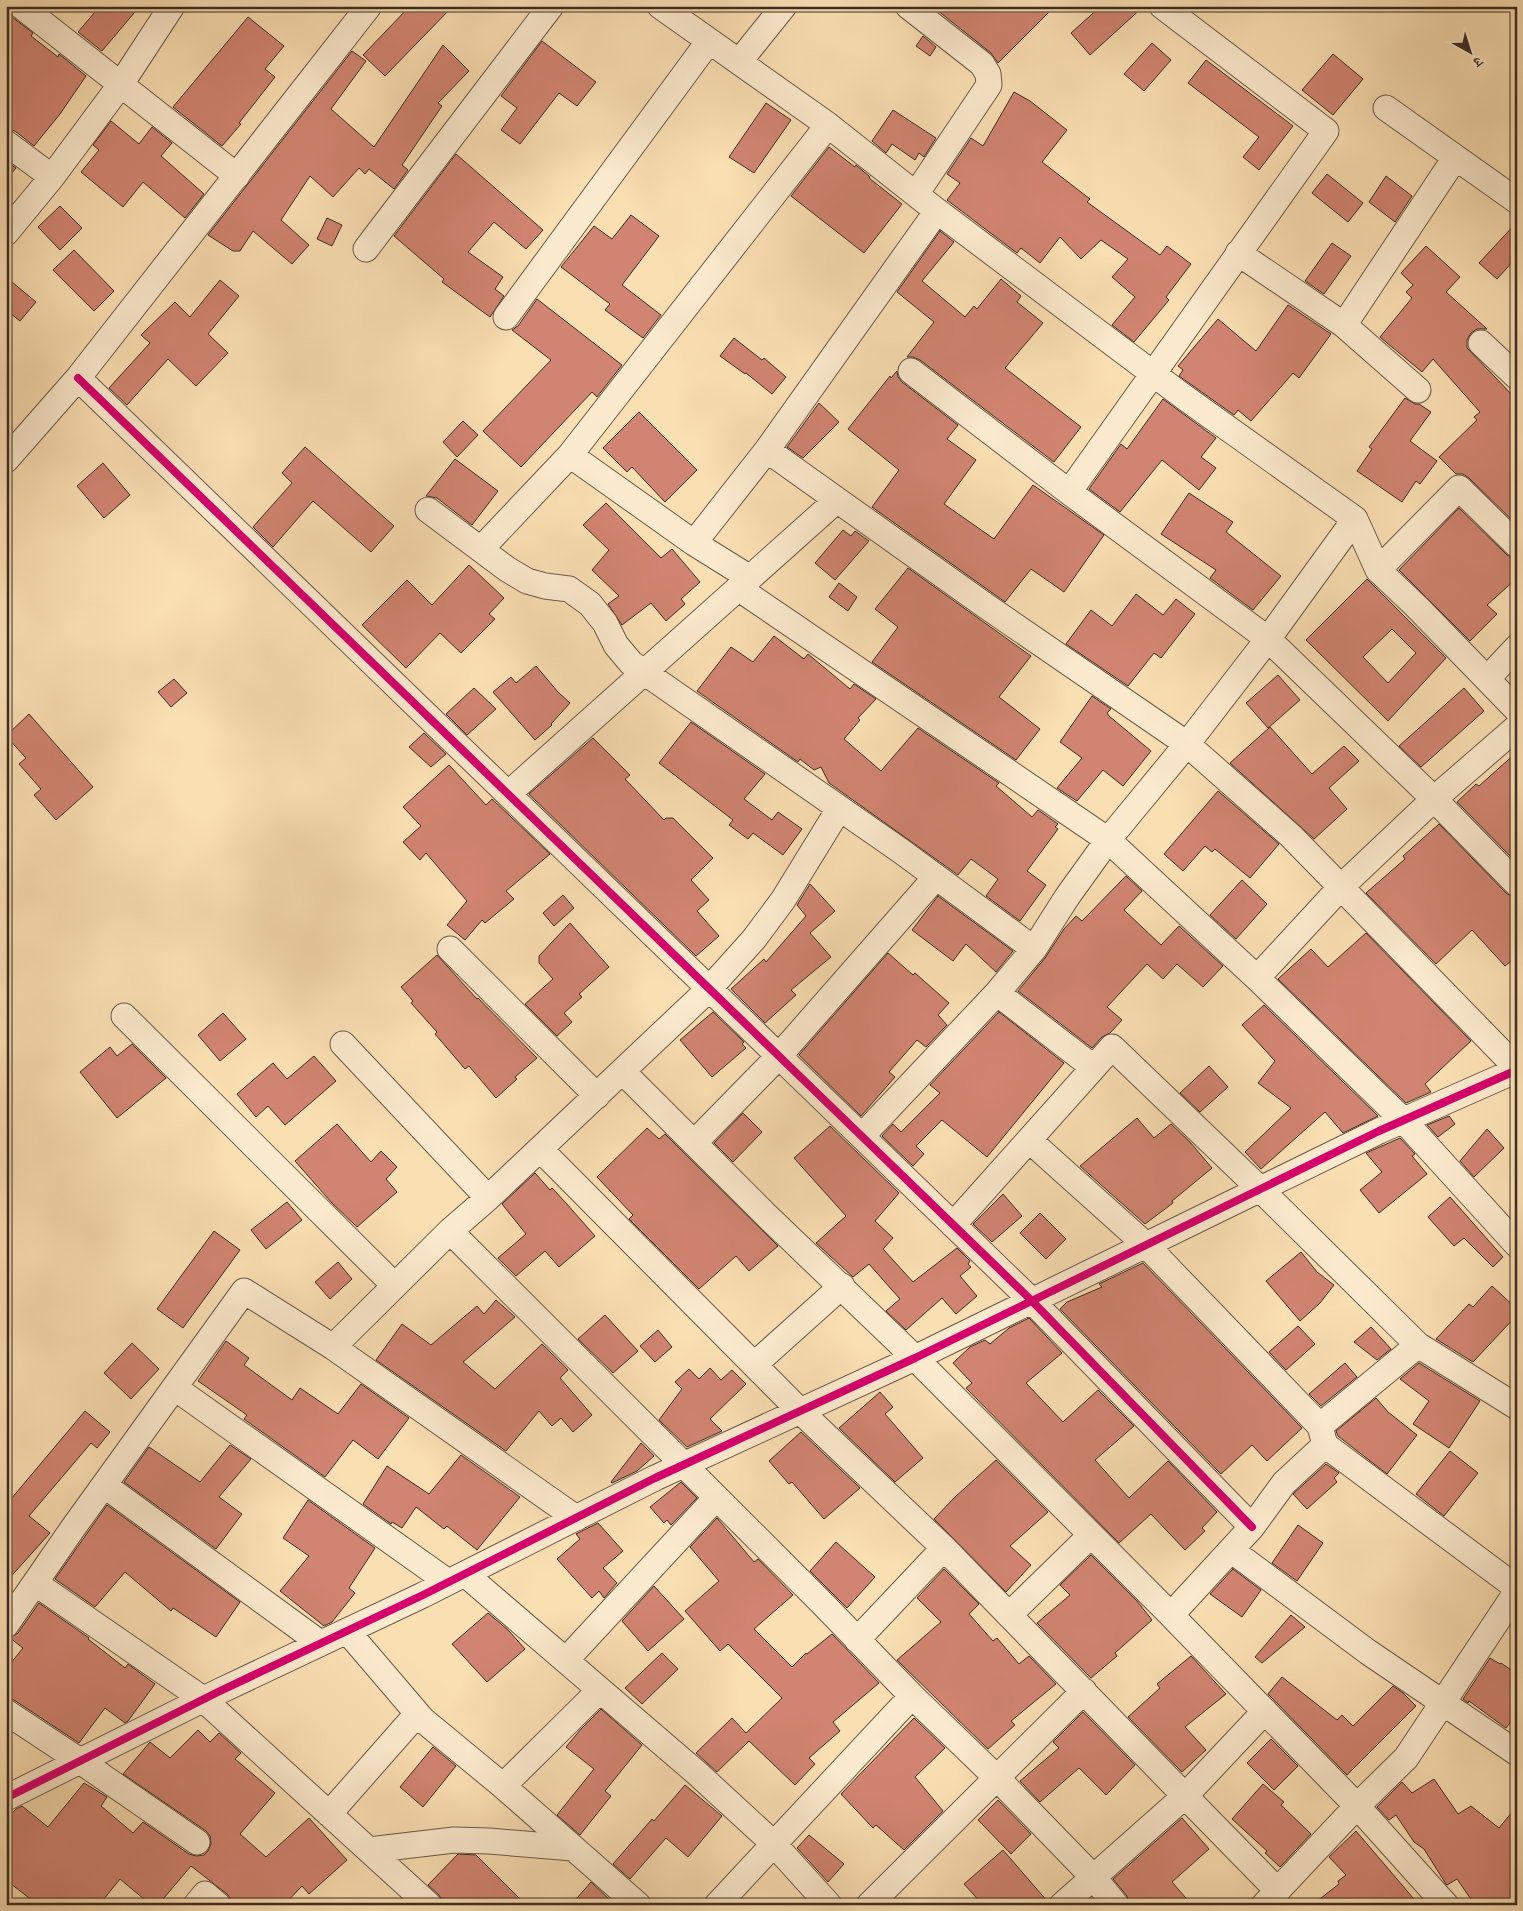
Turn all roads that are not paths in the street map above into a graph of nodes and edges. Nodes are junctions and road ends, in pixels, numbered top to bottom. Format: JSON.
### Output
{"nodes":[{"id":1,"x":21,"y":6,"type":"edge"},
{"id":2,"x":172,"y":6,"type":"edge"},
{"id":3,"x":369,"y":6,"type":"edge"},
{"id":4,"x":551,"y":6,"type":"edge"},
{"id":5,"x":660,"y":6,"type":"edge"},
{"id":6,"x":784,"y":6,"type":"edge"},
{"id":7,"x":908,"y":6,"type":"edge"},
{"id":8,"x":1162,"y":6,"type":"edge"},
{"id":9,"x":709,"y":41,"type":"junction"},
{"id":10,"x":739,"y":62,"type":"junction"},
{"id":11,"x":122,"y":84,"type":"junction"},
{"id":12,"x":1386,"y":108,"type":"dead end"},
{"id":13,"x":828,"y":126,"type":"junction"},
{"id":14,"x":6,"y":143,"type":"edge"},
{"id":15,"x":1456,"y":158,"type":"junction"},
{"id":16,"x":237,"y":176,"type":"junction"},
{"id":17,"x":52,"y":177,"type":"junction"},
{"id":18,"x":916,"y":194,"type":"junction"},
{"id":19,"x":1517,"y":201,"type":"edge"},
{"id":20,"x":937,"y":211,"type":"junction"},
{"id":21,"x":6,"y":233,"type":"edge"},
{"id":22,"x":366,"y":249,"type":"dead end"},
{"id":23,"x":1238,"y":253,"type":"junction"},
{"id":24,"x":506,"y":317,"type":"dead end"},
{"id":25,"x":1344,"y":325,"type":"junction"},
{"id":26,"x":1481,"y":343,"type":"dead end"},
{"id":27,"x":911,"y":371,"type":"dead end"},
{"id":28,"x":1152,"y":373,"type":"junction"},
{"id":29,"x":1517,"y":377,"type":"edge"},
{"id":30,"x":78,"y":378,"type":"junction"},
{"id":31,"x":1418,"y":390,"type":"dead end"},
{"id":32,"x":767,"y":450,"type":"junction"},
{"id":33,"x":570,"y":455,"type":"junction"},
{"id":34,"x":6,"y":460,"type":"edge"},
{"id":35,"x":1069,"y":492,"type":"junction"},
{"id":36,"x":836,"y":500,"type":"junction"},
{"id":37,"x":428,"y":510,"type":"dead end"},
{"id":38,"x":1355,"y":519,"type":"junction"},
{"id":39,"x":694,"y":543,"type":"junction"},
{"id":40,"x":1517,"y":545,"type":"edge"},
{"id":41,"x":481,"y":549,"type":"junction"},
{"id":42,"x":1378,"y":570,"type":"junction"},
{"id":43,"x":744,"y":583,"type":"junction"},
{"id":44,"x":1268,"y":639,"type":"junction"},
{"id":45,"x":1517,"y":647,"type":"edge"},
{"id":46,"x":644,"y":673,"type":"junction"},
{"id":47,"x":1487,"y":679,"type":"junction"},
{"id":48,"x":1517,"y":710,"type":"edge"},
{"id":49,"x":1517,"y":727,"type":"edge"},
{"id":50,"x":1187,"y":744,"type":"junction"},
{"id":51,"x":508,"y":794,"type":"junction"},
{"id":52,"x":1434,"y":799,"type":"junction"},
{"id":53,"x":839,"y":809,"type":"junction"},
{"id":54,"x":1108,"y":840,"type":"junction"},
{"id":55,"x":936,"y":877,"type":"junction"},
{"id":56,"x":1517,"y":884,"type":"edge"},
{"id":57,"x":1341,"y":887,"type":"junction"},
{"id":58,"x":1034,"y":948,"type":"junction"},
{"id":59,"x":450,"y":949,"type":"dead end"},
{"id":60,"x":1257,"y":978,"type":"junction"},
{"id":61,"x":709,"y":989,"type":"junction"},
{"id":62,"x":997,"y":993,"type":"junction"},
{"id":63,"x":124,"y":1016,"type":"dead end"},
{"id":64,"x":343,"y":1044,"type":"dead end"},
{"id":65,"x":779,"y":1056,"type":"junction"},
{"id":66,"x":1093,"y":1067,"type":"junction"},
{"id":67,"x":1517,"y":1069,"type":"edge"},
{"id":68,"x":623,"y":1072,"type":"junction"},
{"id":69,"x":597,"y":1096,"type":"junction"},
{"id":70,"x":1404,"y":1120,"type":"junction"},
{"id":71,"x":862,"y":1136,"type":"junction"},
{"id":72,"x":1029,"y":1140,"type":"junction"},
{"id":73,"x":694,"y":1143,"type":"junction"},
{"id":74,"x":540,"y":1149,"type":"junction"},
{"id":75,"x":1260,"y":1189,"type":"junction"},
{"id":76,"x":488,"y":1198,"type":"junction"},
{"id":77,"x":953,"y":1225,"type":"junction"},
{"id":78,"x":450,"y":1231,"type":"junction"},
{"id":79,"x":1146,"y":1245,"type":"junction"},
{"id":80,"x":1517,"y":1245,"type":"edge"},
{"id":81,"x":394,"y":1285,"type":"junction"},
{"id":82,"x":842,"y":1286,"type":"junction"},
{"id":83,"x":1032,"y":1301,"type":"junction"},
{"id":84,"x":1418,"y":1345,"type":"junction"},
{"id":85,"x":332,"y":1347,"type":"junction"},
{"id":86,"x":915,"y":1358,"type":"junction"},
{"id":87,"x":755,"y":1364,"type":"junction"},
{"id":88,"x":174,"y":1388,"type":"junction"},
{"id":89,"x":1517,"y":1407,"type":"edge"},
{"id":90,"x":799,"y":1410,"type":"junction"},
{"id":91,"x":1323,"y":1436,"type":"junction"},
{"id":92,"x":683,"y":1465,"type":"junction"},
{"id":93,"x":104,"y":1485,"type":"junction"},
{"id":94,"x":716,"y":1498,"type":"junction"},
{"id":95,"x":576,"y":1518,"type":"junction"},
{"id":96,"x":1252,"y":1527,"type":"junction"},
{"id":97,"x":1091,"y":1535,"type":"junction"},
{"id":98,"x":944,"y":1548,"type":"junction"},
{"id":99,"x":1231,"y":1550,"type":"junction"},
{"id":100,"x":457,"y":1578,"type":"junction"},
{"id":101,"x":35,"y":1583,"type":"junction"},
{"id":102,"x":1517,"y":1589,"type":"edge"},
{"id":103,"x":1009,"y":1615,"type":"junction"},
{"id":104,"x":1171,"y":1615,"type":"junction"},
{"id":105,"x":6,"y":1626,"type":"edge"},
{"id":106,"x":347,"y":1631,"type":"junction"},
{"id":107,"x":858,"y":1640,"type":"junction"},
{"id":108,"x":320,"y":1644,"type":"junction"},
{"id":109,"x":566,"y":1660,"type":"junction"},
{"id":110,"x":600,"y":1690,"type":"junction"},
{"id":111,"x":1084,"y":1691,"type":"junction"},
{"id":112,"x":912,"y":1696,"type":"junction"},
{"id":113,"x":203,"y":1699,"type":"junction"},
{"id":114,"x":1442,"y":1702,"type":"junction"},
{"id":115,"x":1266,"y":1711,"type":"junction"},
{"id":116,"x":6,"y":1712,"type":"edge"},
{"id":117,"x":417,"y":1714,"type":"junction"},
{"id":118,"x":1517,"y":1753,"type":"edge"},
{"id":119,"x":80,"y":1761,"type":"junction"},
{"id":120,"x":997,"y":1778,"type":"junction"},
{"id":121,"x":503,"y":1786,"type":"junction"},
{"id":122,"x":1185,"y":1796,"type":"junction"},
{"id":123,"x":6,"y":1798,"type":"edge"},
{"id":124,"x":1357,"y":1806,"type":"junction"},
{"id":125,"x":329,"y":1814,"type":"junction"},
{"id":126,"x":197,"y":1842,"type":"dead end"},
{"id":127,"x":773,"y":1843,"type":"junction"},
{"id":128,"x":573,"y":1848,"type":"junction"},
{"id":129,"x":369,"y":1850,"type":"junction"},
{"id":130,"x":1094,"y":1878,"type":"junction"},
{"id":131,"x":1271,"y":1898,"type":"edge"},
{"id":132,"x":196,"y":1905,"type":"edge"},
{"id":133,"x":218,"y":1905,"type":"edge"},
{"id":134,"x":429,"y":1905,"type":"edge"},
{"id":135,"x":638,"y":1905,"type":"edge"},
{"id":136,"x":716,"y":1905,"type":"edge"},
{"id":137,"x":829,"y":1905,"type":"edge"},
{"id":138,"x":868,"y":1905,"type":"edge"},
{"id":139,"x":1062,"y":1905,"type":"edge"},
{"id":140,"x":1116,"y":1905,"type":"edge"},
{"id":141,"x":1446,"y":1905,"type":"edge"}],
"edges":[{"from":1,"to":11,"type":"street"},
{"from":2,"to":11,"type":"street"},
{"from":3,"to":16,"type":"street"},
{"from":4,"to":22,"type":"street"},
{"from":5,"to":9,"type":"street"},
{"from":6,"to":10,"type":"street"},
{"from":7,"to":18,"type":"street"},
{"from":8,"to":23,"type":"street"},
{"from":9,"to":10,"type":"street"},
{"from":9,"to":24,"type":"street"},
{"from":10,"to":13,"type":"street"},
{"from":11,"to":16,"type":"street"},
{"from":11,"to":17,"type":"street"},
{"from":12,"to":15,"type":"street"},
{"from":13,"to":18,"type":"street"},
{"from":13,"to":33,"type":"street"},
{"from":14,"to":17,"type":"street"},
{"from":15,"to":19,"type":"street"},
{"from":15,"to":25,"type":"street"},
{"from":16,"to":30,"type":"street"},
{"from":17,"to":21,"type":"street"},
{"from":18,"to":20,"type":"street"},
{"from":20,"to":28,"type":"street"},
{"from":20,"to":32,"type":"street"},
{"from":23,"to":25,"type":"street"},
{"from":23,"to":28,"type":"street"},
{"from":25,"to":31,"type":"street"},
{"from":26,"to":29,"type":"street"},
{"from":27,"to":35,"type":"street"},
{"from":28,"to":35,"type":"street"},
{"from":28,"to":38,"type":"street"},
{"from":30,"to":34,"type":"street"},
{"from":30,"to":51,"type":"street"},
{"from":32,"to":36,"type":"street"},
{"from":32,"to":39,"type":"street"},
{"from":33,"to":39,"type":"street"},
{"from":33,"to":41,"type":"street"},
{"from":35,"to":44,"type":"street"},
{"from":36,"to":43,"type":"street"},
{"from":36,"to":50,"type":"street"},
{"from":37,"to":41,"type":"street"},
{"from":38,"to":42,"type":"street"},
{"from":38,"to":44,"type":"street"},
{"from":39,"to":43,"type":"street"},
{"from":40,"to":42,"type":"street"},
{"from":41,"to":46,"type":"street"},
{"from":42,"to":47,"type":"street"},
{"from":43,"to":46,"type":"street"},
{"from":43,"to":54,"type":"street"},
{"from":44,"to":50,"type":"street"},
{"from":44,"to":52,"type":"street"},
{"from":45,"to":47,"type":"street"},
{"from":46,"to":51,"type":"street"},
{"from":46,"to":53,"type":"street"},
{"from":47,"to":48,"type":"street"},
{"from":49,"to":52,"type":"street"},
{"from":50,"to":54,"type":"street"},
{"from":50,"to":57,"type":"street"},
{"from":51,"to":61,"type":"street"},
{"from":52,"to":56,"type":"street"},
{"from":52,"to":57,"type":"street"},
{"from":53,"to":55,"type":"street"},
{"from":53,"to":61,"type":"street"},
{"from":54,"to":58,"type":"street"},
{"from":54,"to":60,"type":"street"},
{"from":55,"to":58,"type":"street"},
{"from":55,"to":65,"type":"street"},
{"from":57,"to":60,"type":"street"},
{"from":57,"to":67,"type":"street"},
{"from":58,"to":62,"type":"street"},
{"from":59,"to":69,"type":"street"},
{"from":60,"to":70,"type":"street"},
{"from":61,"to":65,"type":"street"},
{"from":61,"to":68,"type":"street"},
{"from":62,"to":66,"type":"street"},
{"from":62,"to":71,"type":"street"},
{"from":63,"to":81,"type":"street"},
{"from":64,"to":76,"type":"street"},
{"from":65,"to":71,"type":"street"},
{"from":65,"to":73,"type":"street"},
{"from":66,"to":72,"type":"street"},
{"from":66,"to":75,"type":"street"},
{"from":67,"to":70,"type":"street"},
{"from":68,"to":69,"type":"street"},
{"from":68,"to":73,"type":"street"},
{"from":69,"to":74,"type":"street"},
{"from":70,"to":75,"type":"street"},
{"from":70,"to":80,"type":"street"},
{"from":71,"to":77,"type":"street"},
{"from":72,"to":77,"type":"street"},
{"from":72,"to":79,"type":"street"},
{"from":73,"to":82,"type":"street"},
{"from":74,"to":76,"type":"street"},
{"from":74,"to":87,"type":"street"},
{"from":75,"to":79,"type":"street"},
{"from":75,"to":84,"type":"street"},
{"from":76,"to":78,"type":"street"},
{"from":77,"to":83,"type":"street"},
{"from":78,"to":81,"type":"street"},
{"from":78,"to":92,"type":"street"},
{"from":79,"to":83,"type":"street"},
{"from":79,"to":91,"type":"street"},
{"from":81,"to":85,"type":"street"},
{"from":82,"to":86,"type":"street"},
{"from":82,"to":87,"type":"street"},
{"from":83,"to":86,"type":"street"},
{"from":83,"to":96,"type":"street"},
{"from":84,"to":89,"type":"street"},
{"from":84,"to":91,"type":"street"},
{"from":85,"to":88,"type":"street"},
{"from":85,"to":95,"type":"street"},
{"from":86,"to":90,"type":"street"},
{"from":86,"to":97,"type":"street"},
{"from":87,"to":90,"type":"street"},
{"from":88,"to":93,"type":"street"},
{"from":88,"to":100,"type":"street"},
{"from":90,"to":92,"type":"street"},
{"from":90,"to":98,"type":"street"},
{"from":91,"to":96,"type":"street"},
{"from":91,"to":102,"type":"street"},
{"from":92,"to":94,"type":"street"},
{"from":92,"to":95,"type":"street"},
{"from":93,"to":101,"type":"street"},
{"from":93,"to":108,"type":"street"},
{"from":94,"to":107,"type":"street"},
{"from":94,"to":109,"type":"street"},
{"from":95,"to":100,"type":"street"},
{"from":96,"to":99,"type":"street"},
{"from":97,"to":103,"type":"street"},
{"from":97,"to":104,"type":"street"},
{"from":98,"to":103,"type":"street"},
{"from":98,"to":107,"type":"street"},
{"from":99,"to":104,"type":"street"},
{"from":99,"to":114,"type":"street"},
{"from":100,"to":106,"type":"street"},
{"from":100,"to":109,"type":"street"},
{"from":101,"to":105,"type":"street"},
{"from":101,"to":113,"type":"street"},
{"from":102,"to":114,"type":"street"},
{"from":103,"to":111,"type":"street"},
{"from":104,"to":115,"type":"street"},
{"from":106,"to":108,"type":"street"},
{"from":106,"to":117,"type":"street"},
{"from":107,"to":112,"type":"street"},
{"from":108,"to":113,"type":"street"},
{"from":109,"to":110,"type":"street"},
{"from":110,"to":121,"type":"street"},
{"from":110,"to":127,"type":"street"},
{"from":111,"to":120,"type":"street"},
{"from":111,"to":122,"type":"street"},
{"from":112,"to":120,"type":"street"},
{"from":112,"to":127,"type":"street"},
{"from":113,"to":119,"type":"street"},
{"from":113,"to":125,"type":"street"},
{"from":114,"to":118,"type":"street"},
{"from":114,"to":124,"type":"street"},
{"from":115,"to":122,"type":"street"},
{"from":115,"to":124,"type":"street"},
{"from":116,"to":119,"type":"street"},
{"from":117,"to":121,"type":"street"},
{"from":117,"to":125,"type":"street"},
{"from":119,"to":123,"type":"street"},
{"from":119,"to":126,"type":"street"},
{"from":120,"to":130,"type":"street"},
{"from":120,"to":138,"type":"street"},
{"from":121,"to":128,"type":"street"},
{"from":122,"to":130,"type":"street"},
{"from":122,"to":131,"type":"street"},
{"from":124,"to":131,"type":"street"},
{"from":124,"to":141,"type":"street"},
{"from":125,"to":129,"type":"street"},
{"from":127,"to":136,"type":"street"},
{"from":127,"to":137,"type":"street"},
{"from":128,"to":129,"type":"street"},
{"from":128,"to":135,"type":"street"},
{"from":129,"to":134,"type":"street"},
{"from":130,"to":139,"type":"street"},
{"from":130,"to":140,"type":"street"},
{"from":132,"to":133,"type":"street"}]}
